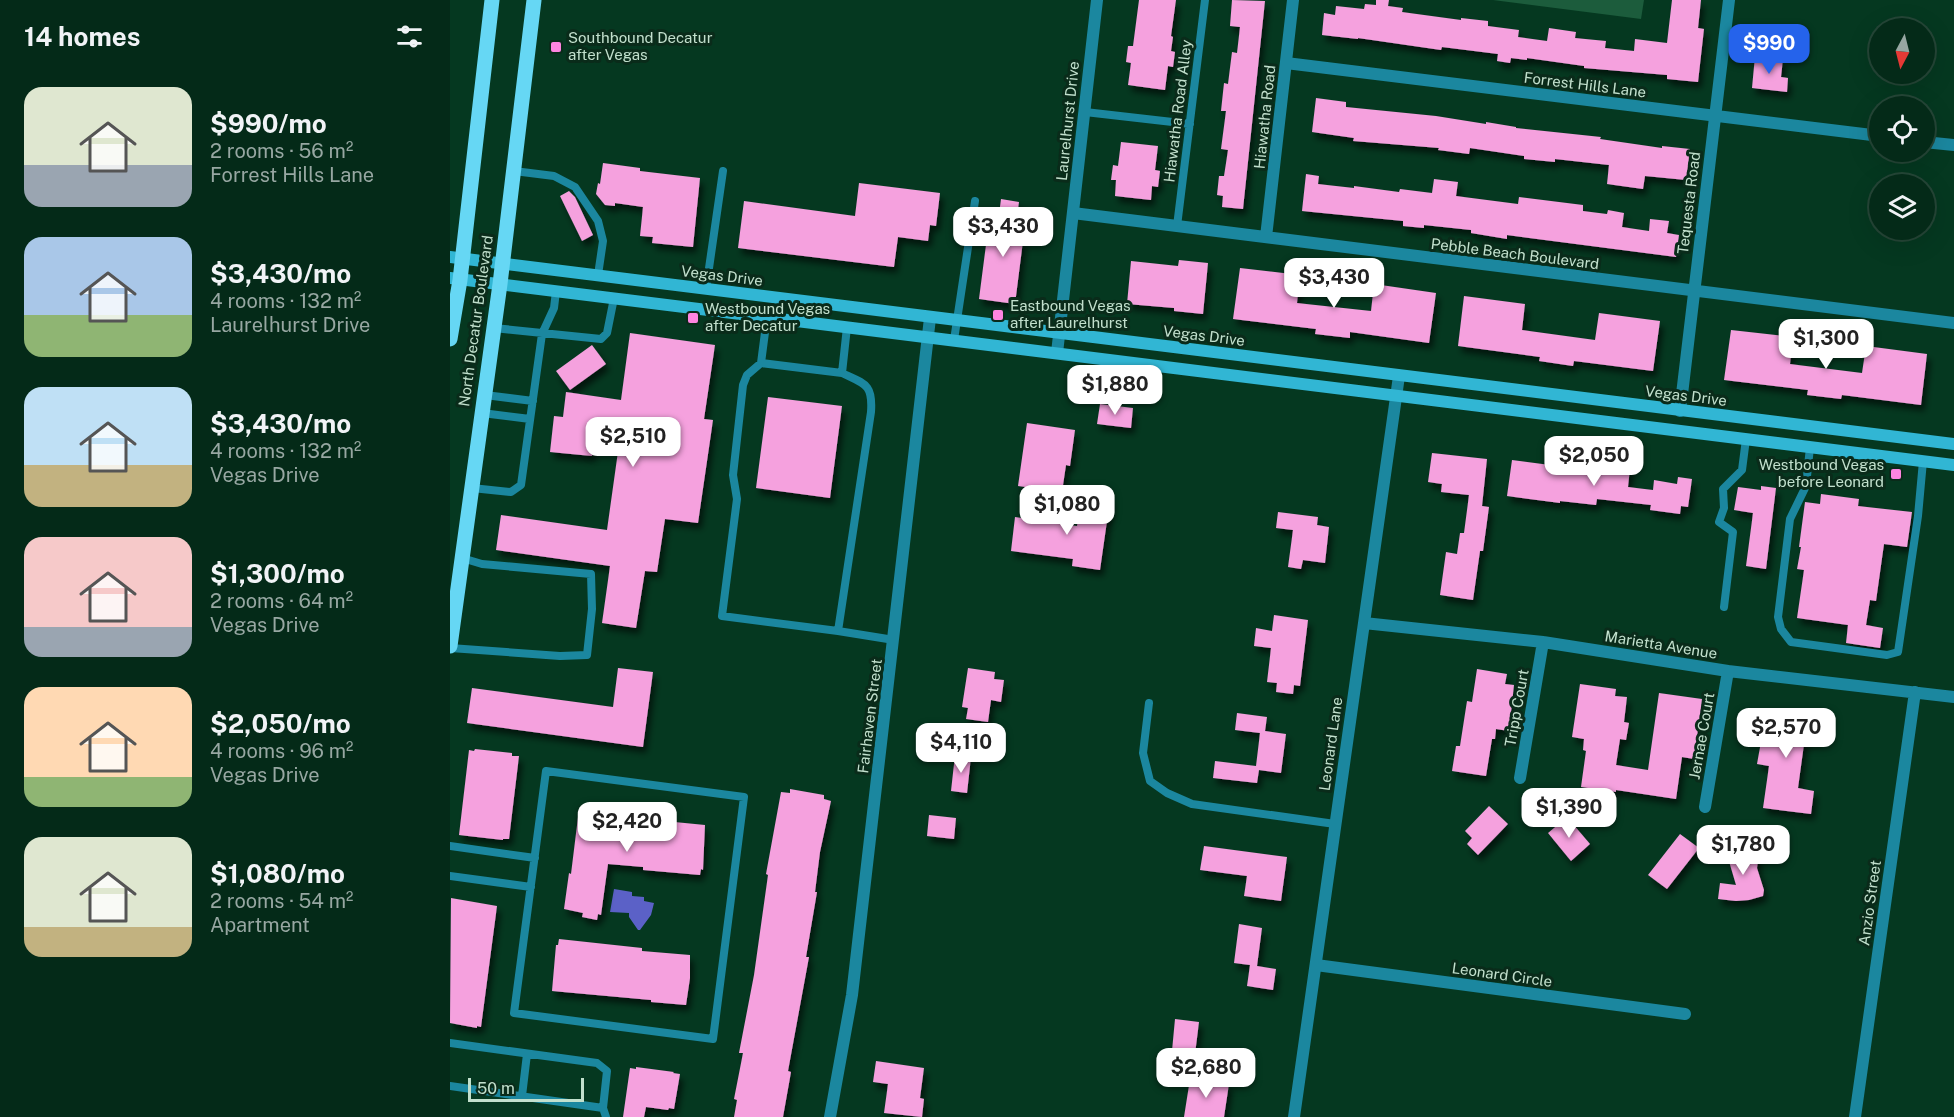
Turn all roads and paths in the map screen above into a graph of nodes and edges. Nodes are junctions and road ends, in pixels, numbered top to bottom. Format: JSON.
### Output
{"nodes":[{"id":1,"x":492,"y":0,"type":"edge"},
{"id":2,"x":534,"y":0,"type":"edge"},
{"id":3,"x":1097,"y":0,"type":"edge"},
{"id":4,"x":1205,"y":0,"type":"edge"},
{"id":5,"x":1293,"y":0,"type":"edge"},
{"id":6,"x":1729,"y":0,"type":"edge"},
{"id":7,"x":1286,"y":63,"type":"junction"},
{"id":8,"x":1084,"y":112,"type":"junction"},
{"id":9,"x":1715,"y":116,"type":"junction"},
{"id":10,"x":1190,"y":124,"type":"junction"},
{"id":11,"x":1869,"y":135,"type":"edge"},
{"id":12,"x":1935,"y":143,"type":"edge"},
{"id":13,"x":1954,"y":145,"type":"edge"},
{"id":14,"x":514,"y":171,"type":"junction"},
{"id":15,"x":723,"y":171,"type":"dead end"},
{"id":16,"x":975,"y":201,"type":"dead end"},
{"id":17,"x":1073,"y":213,"type":"junction"},
{"id":18,"x":1177,"y":226,"type":"junction"},
{"id":19,"x":1266,"y":237,"type":"junction"},
{"id":20,"x":456,"y":258,"type":"edge"},
{"id":21,"x":503,"y":263,"type":"junction"},
{"id":22,"x":598,"y":275,"type":"junction"},
{"id":23,"x":455,"y":279,"type":"edge"},
{"id":24,"x":500,"y":285,"type":"junction"},
{"id":25,"x":706,"y":289,"type":"junction"},
{"id":26,"x":556,"y":291,"type":"junction"},
{"id":27,"x":1694,"y":291,"type":"junction"},
{"id":28,"x":769,"y":297,"type":"junction"},
{"id":29,"x":614,"y":298,"type":"junction"},
{"id":30,"x":850,"y":307,"type":"junction"},
{"id":31,"x":767,"y":318,"type":"junction"},
{"id":32,"x":930,"y":318,"type":"junction"},
{"id":33,"x":957,"y":321,"type":"junction"},
{"id":34,"x":1954,"y":323,"type":"edge"},
{"id":35,"x":847,"y":327,"type":"junction"},
{"id":36,"x":494,"y":328,"type":"junction"},
{"id":37,"x":451,"y":329,"type":"edge"},
{"id":38,"x":1060,"y":333,"type":"junction"},
{"id":39,"x":542,"y":334,"type":"junction"},
{"id":40,"x":928,"y":337,"type":"junction"},
{"id":41,"x":954,"y":340,"type":"junction"},
{"id":42,"x":1057,"y":353,"type":"junction"},
{"id":43,"x":761,"y":363,"type":"junction"},
{"id":44,"x":842,"y":373,"type":"junction"},
{"id":45,"x":1399,"y":376,"type":"junction"},
{"id":46,"x":485,"y":395,"type":"junction"},
{"id":47,"x":1396,"y":396,"type":"junction"},
{"id":48,"x":533,"y":401,"type":"junction"},
{"id":49,"x":1680,"y":411,"type":"junction"},
{"id":50,"x":482,"y":413,"type":"junction"},
{"id":51,"x":530,"y":419,"type":"junction"},
{"id":52,"x":1748,"y":419,"type":"junction"},
{"id":53,"x":1812,"y":427,"type":"junction"},
{"id":54,"x":1746,"y":439,"type":"junction"},
{"id":55,"x":1954,"y":444,"type":"edge"},
{"id":56,"x":1810,"y":447,"type":"junction"},
{"id":57,"x":1923,"y":462,"type":"junction"},
{"id":58,"x":1954,"y":465,"type":"edge"},
{"id":59,"x":472,"y":488,"type":"junction"},
{"id":60,"x":462,"y":558,"type":"junction"},
{"id":61,"x":1724,"y":606,"type":"dead end"},
{"id":62,"x":1364,"y":623,"type":"junction"},
{"id":63,"x":838,"y":631,"type":"junction"},
{"id":64,"x":894,"y":640,"type":"junction"},
{"id":65,"x":1543,"y":642,"type":"junction"},
{"id":66,"x":450,"y":647,"type":"edge"},
{"id":67,"x":1728,"y":671,"type":"junction"},
{"id":68,"x":1915,"y":692,"type":"junction"},
{"id":69,"x":1954,"y":697,"type":"edge"},
{"id":70,"x":1149,"y":703,"type":"dead end"},
{"id":71,"x":1520,"y":778,"type":"dead end"},
{"id":72,"x":1705,"y":807,"type":"dead end"},
{"id":73,"x":1335,"y":824,"type":"junction"},
{"id":74,"x":450,"y":846,"type":"edge"},
{"id":75,"x":536,"y":858,"type":"junction"},
{"id":76,"x":450,"y":876,"type":"edge"},
{"id":77,"x":531,"y":887,"type":"junction"},
{"id":78,"x":1316,"y":965,"type":"junction"},
{"id":79,"x":1685,"y":1014,"type":"dead end"},
{"id":80,"x":450,"y":1043,"type":"edge"},
{"id":81,"x":527,"y":1054,"type":"junction"},
{"id":82,"x":450,"y":1086,"type":"edge"},
{"id":83,"x":522,"y":1096,"type":"junction"},
{"id":84,"x":603,"y":1108,"type":"junction"},
{"id":85,"x":606,"y":1117,"type":"edge"},
{"id":86,"x":830,"y":1117,"type":"edge"},
{"id":87,"x":1294,"y":1117,"type":"edge"},
{"id":88,"x":1855,"y":1117,"type":"edge"}],
"edges":[{"from":1,"to":20,"type":"main road","name":"North Decatur Boulevard"},
{"from":2,"to":14,"type":"main road","name":"North Decatur Boulevard"},
{"from":3,"to":8,"type":"street","name":"Laurelhurst Drive"},
{"from":4,"to":10,"type":"lane","name":"Hiawatha Road Alley"},
{"from":5,"to":7,"type":"street","name":"Hiawatha Road"},
{"from":6,"to":9,"type":"street","name":"Tequesta Road"},
{"from":7,"to":9,"type":"street","name":"Forrest Hills Lane"},
{"from":7,"to":19,"type":"street","name":"Hiawatha Road"},
{"from":8,"to":10,"type":"lane"},
{"from":8,"to":17,"type":"street","name":"Laurelhurst Drive"},
{"from":9,"to":11,"type":"street","name":"Forrest Hills Lane"},
{"from":9,"to":27,"type":"street","name":"Tequesta Road"},
{"from":10,"to":18,"type":"lane","name":"Hiawatha Road Alley"},
{"from":12,"to":13,"type":"street"},
{"from":14,"to":21,"type":"main road","name":"North Decatur Boulevard"},
{"from":14,"to":22,"type":"lane"},
{"from":15,"to":25,"type":"lane"},
{"from":16,"to":33,"type":"lane"},
{"from":17,"to":18,"type":"street","name":"Pebble Beach Boulevard"},
{"from":17,"to":38,"type":"street","name":"Laurelhurst Drive"},
{"from":18,"to":19,"type":"street","name":"Pebble Beach Boulevard"},
{"from":19,"to":27,"type":"street","name":"Pebble Beach Boulevard"},
{"from":20,"to":21,"type":"main road","name":"Vegas Drive"},
{"from":20,"to":23,"type":"main road","name":"North Decatur Boulevard"},
{"from":21,"to":22,"type":"main road","name":"Vegas Drive"},
{"from":21,"to":24,"type":"main road","name":"North Decatur Boulevard"},
{"from":22,"to":25,"type":"main road","name":"Vegas Drive"},
{"from":23,"to":24,"type":"main road"},
{"from":23,"to":37,"type":"main road","name":"North Decatur Boulevard"},
{"from":24,"to":26,"type":"main road"},
{"from":24,"to":36,"type":"main road","name":"North Decatur Boulevard"},
{"from":25,"to":28,"type":"main road","name":"Vegas Drive"},
{"from":26,"to":29,"type":"main road"},
{"from":26,"to":39,"type":"lane"},
{"from":27,"to":34,"type":"street","name":"Pebble Beach Boulevard"},
{"from":27,"to":49,"type":"street","name":"Tequesta Road"},
{"from":28,"to":30,"type":"main road","name":"Vegas Drive"},
{"from":28,"to":31,"type":"main road"},
{"from":29,"to":31,"type":"main road"},
{"from":29,"to":39,"type":"lane"},
{"from":30,"to":32,"type":"main road","name":"Vegas Drive"},
{"from":30,"to":35,"type":"main road"},
{"from":31,"to":35,"type":"main road"},
{"from":31,"to":43,"type":"lane"},
{"from":32,"to":33,"type":"main road","name":"Vegas Drive"},
{"from":32,"to":40,"type":"street","name":"Fairhaven Street"},
{"from":33,"to":38,"type":"main road","name":"Vegas Drive"},
{"from":33,"to":41,"type":"lane"},
{"from":35,"to":40,"type":"main road"},
{"from":35,"to":44,"type":"lane"},
{"from":36,"to":39,"type":"lane"},
{"from":36,"to":46,"type":"main road","name":"North Decatur Boulevard"},
{"from":38,"to":42,"type":"street","name":"Laurelhurst Drive"},
{"from":38,"to":45,"type":"main road","name":"Vegas Drive"},
{"from":39,"to":48,"type":"lane"},
{"from":40,"to":41,"type":"main road"},
{"from":40,"to":64,"type":"street","name":"Fairhaven Street"},
{"from":41,"to":42,"type":"main road"},
{"from":42,"to":47,"type":"main road"},
{"from":43,"to":44,"type":"lane"},
{"from":43,"to":63,"type":"lane"},
{"from":44,"to":63,"type":"lane"},
{"from":45,"to":47,"type":"street","name":"Leonard Lane"},
{"from":45,"to":49,"type":"main road","name":"Vegas Drive"},
{"from":46,"to":48,"type":"lane"},
{"from":46,"to":50,"type":"main road","name":"North Decatur Boulevard"},
{"from":47,"to":54,"type":"main road"},
{"from":47,"to":62,"type":"street","name":"Leonard Lane"},
{"from":48,"to":51,"type":"lane"},
{"from":49,"to":52,"type":"main road","name":"Vegas Drive"},
{"from":50,"to":51,"type":"lane"},
{"from":50,"to":59,"type":"main road","name":"North Decatur Boulevard"},
{"from":51,"to":59,"type":"lane"},
{"from":52,"to":53,"type":"main road","name":"Vegas Drive"},
{"from":52,"to":54,"type":"main road"},
{"from":53,"to":55,"type":"main road","name":"Vegas Drive"},
{"from":53,"to":56,"type":"main road"},
{"from":54,"to":56,"type":"main road"},
{"from":54,"to":61,"type":"lane"},
{"from":56,"to":57,"type":"main road"},
{"from":56,"to":57,"type":"lane"},
{"from":57,"to":58,"type":"main road"},
{"from":59,"to":60,"type":"main road","name":"North Decatur Boulevard"},
{"from":60,"to":66,"type":"main road","name":"North Decatur Boulevard"},
{"from":60,"to":66,"type":"lane"},
{"from":62,"to":65,"type":"street","name":"Marietta Avenue"},
{"from":62,"to":73,"type":"street","name":"Leonard Lane"},
{"from":63,"to":64,"type":"lane"},
{"from":64,"to":86,"type":"street","name":"Fairhaven Street"},
{"from":65,"to":67,"type":"street","name":"Marietta Avenue"},
{"from":65,"to":71,"type":"street","name":"Tripp Court"},
{"from":67,"to":68,"type":"street","name":"Marietta Avenue"},
{"from":67,"to":72,"type":"street","name":"Jernae Court"},
{"from":68,"to":69,"type":"street","name":"Marietta Avenue"},
{"from":68,"to":88,"type":"street","name":"Anzio Street"},
{"from":70,"to":73,"type":"lane"},
{"from":73,"to":78,"type":"street","name":"Leonard Lane"},
{"from":74,"to":75,"type":"lane"},
{"from":75,"to":77,"type":"lane"},
{"from":75,"to":77,"type":"lane"},
{"from":76,"to":77,"type":"lane"},
{"from":78,"to":79,"type":"street","name":"Leonard Circle"},
{"from":78,"to":87,"type":"street","name":"Leonard Lane"},
{"from":80,"to":81,"type":"lane"},
{"from":81,"to":83,"type":"lane"},
{"from":81,"to":84,"type":"lane"},
{"from":82,"to":83,"type":"lane"},
{"from":83,"to":84,"type":"lane"},
{"from":84,"to":85,"type":"lane"}]}
